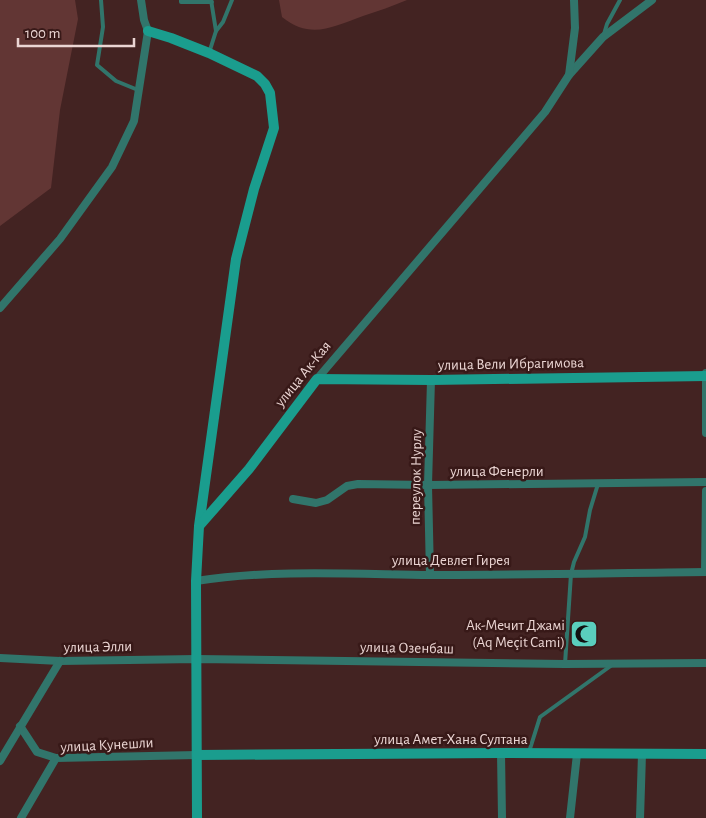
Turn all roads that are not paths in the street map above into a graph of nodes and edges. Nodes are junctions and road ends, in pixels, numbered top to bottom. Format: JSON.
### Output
{"nodes":[{"id":1,"x":101,"y":0,"type":"edge"},
{"id":2,"x":141,"y":0,"type":"edge"},
{"id":3,"x":181,"y":0,"type":"edge"},
{"id":4,"x":232,"y":0,"type":"edge"},
{"id":5,"x":574,"y":0,"type":"edge"},
{"id":6,"x":620,"y":0,"type":"edge"},
{"id":7,"x":652,"y":0,"type":"edge"},
{"id":8,"x":212,"y":1,"type":"edge"},
{"id":9,"x":148,"y":31,"type":"junction"},
{"id":10,"x":216,"y":31,"type":"junction"},
{"id":11,"x":603,"y":37,"type":"junction"},
{"id":12,"x":209,"y":53,"type":"junction"},
{"id":13,"x":570,"y":75,"type":"junction"},
{"id":14,"x":140,"y":91,"type":"junction"},
{"id":15,"x":0,"y":308,"type":"edge"},
{"id":16,"x":706,"y":375,"type":"edge"},
{"id":17,"x":317,"y":379,"type":"junction"},
{"id":18,"x":431,"y":380,"type":"junction"},
{"id":19,"x":706,"y":433,"type":"edge"},
{"id":20,"x":706,"y":482,"type":"edge"},
{"id":21,"x":598,"y":484,"type":"junction"},
{"id":22,"x":428,"y":485,"type":"junction"},
{"id":23,"x":706,"y":491,"type":"edge"},
{"id":24,"x":293,"y":499,"type":"dead end"},
{"id":25,"x":200,"y":526,"type":"junction"},
{"id":26,"x":706,"y":572,"type":"edge"},
{"id":27,"x":571,"y":574,"type":"junction"},
{"id":28,"x":430,"y":575,"type":"junction"},
{"id":29,"x":196,"y":581,"type":"junction"},
{"id":30,"x":0,"y":658,"type":"edge"},
{"id":31,"x":197,"y":659,"type":"junction"},
{"id":32,"x":60,"y":661,"type":"junction"},
{"id":33,"x":706,"y":663,"type":"edge"},
{"id":34,"x":565,"y":664,"type":"junction"},
{"id":35,"x":614,"y":664,"type":"junction"},
{"id":36,"x":20,"y":726,"type":"junction"},
{"id":37,"x":501,"y":753,"type":"junction"},
{"id":38,"x":528,"y":754,"type":"junction"},
{"id":39,"x":577,"y":754,"type":"junction"},
{"id":40,"x":642,"y":754,"type":"junction"},
{"id":41,"x":706,"y":754,"type":"edge"},
{"id":42,"x":196,"y":755,"type":"junction"},
{"id":43,"x":56,"y":758,"type":"junction"},
{"id":44,"x":0,"y":760,"type":"edge"},
{"id":45,"x":21,"y":818,"type":"edge"},
{"id":46,"x":197,"y":818,"type":"edge"},
{"id":47,"x":502,"y":818,"type":"edge"},
{"id":48,"x":570,"y":818,"type":"edge"},
{"id":49,"x":640,"y":818,"type":"edge"}],
"edges":[{"from":1,"to":14,"type":"lane"},
{"from":2,"to":9,"type":"street"},
{"from":3,"to":8,"type":"lane"},
{"from":4,"to":10,"type":"lane"},
{"from":5,"to":13,"type":"street","name":"улица Ак-Кая"},
{"from":6,"to":11,"type":"lane"},
{"from":7,"to":11,"type":"street"},
{"from":8,"to":10,"type":"lane"},
{"from":9,"to":12,"type":"street"},
{"from":9,"to":14,"type":"street"},
{"from":10,"to":12,"type":"lane"},
{"from":11,"to":13,"type":"street"},
{"from":12,"to":25,"type":"street"},
{"from":13,"to":17,"type":"street","name":"улица Ак-Кая"},
{"from":14,"to":15,"type":"street"},
{"from":16,"to":18,"type":"street","name":"улица Вели Ибрагимова"},
{"from":16,"to":19,"type":"street"},
{"from":17,"to":18,"type":"street","name":"улица Вели Ибрагимова"},
{"from":17,"to":25,"type":"street","name":"улица Ак-Кая"},
{"from":18,"to":22,"type":"street","name":"переулок Нурлу"},
{"from":20,"to":21,"type":"street","name":"улица Фенерли"},
{"from":21,"to":22,"type":"street","name":"улица Фенерли"},
{"from":21,"to":27,"type":"lane"},
{"from":22,"to":24,"type":"street","name":"улица Фенерли"},
{"from":22,"to":28,"type":"street","name":"переулок Нурлу"},
{"from":23,"to":26,"type":"street"},
{"from":25,"to":29,"type":"street"},
{"from":26,"to":27,"type":"street","name":"улица Девлет Гирея"},
{"from":27,"to":28,"type":"street","name":"улица Девлет Гирея"},
{"from":27,"to":34,"type":"lane"},
{"from":28,"to":29,"type":"street","name":"улица Девлет Гирея"},
{"from":29,"to":31,"type":"street"},
{"from":30,"to":32,"type":"street","name":"улица Элли"},
{"from":31,"to":32,"type":"street","name":"улица Элли"},
{"from":31,"to":34,"type":"street","name":"улица Озенбаш"},
{"from":31,"to":42,"type":"street"},
{"from":32,"to":36,"type":"street"},
{"from":33,"to":35,"type":"street","name":"улица Озенбаш"},
{"from":34,"to":35,"type":"street","name":"улица Озенбаш"},
{"from":35,"to":38,"type":"lane"},
{"from":36,"to":43,"type":"street"},
{"from":36,"to":44,"type":"street"},
{"from":37,"to":38,"type":"street","name":"улица Амет-Хана Султана"},
{"from":37,"to":42,"type":"street","name":"улица Амет-Хана Султана"},
{"from":37,"to":47,"type":"street"},
{"from":38,"to":39,"type":"street","name":"улица Амет-Хана Султана"},
{"from":39,"to":40,"type":"street","name":"улица Амет-Хана Султана"},
{"from":39,"to":48,"type":"street"},
{"from":40,"to":41,"type":"street","name":"улица Амет-Хана Султана"},
{"from":40,"to":49,"type":"street"},
{"from":42,"to":43,"type":"street","name":"улица Кунешли"},
{"from":42,"to":46,"type":"street"},
{"from":43,"to":45,"type":"street","name":"улица Кунешли"}]}
